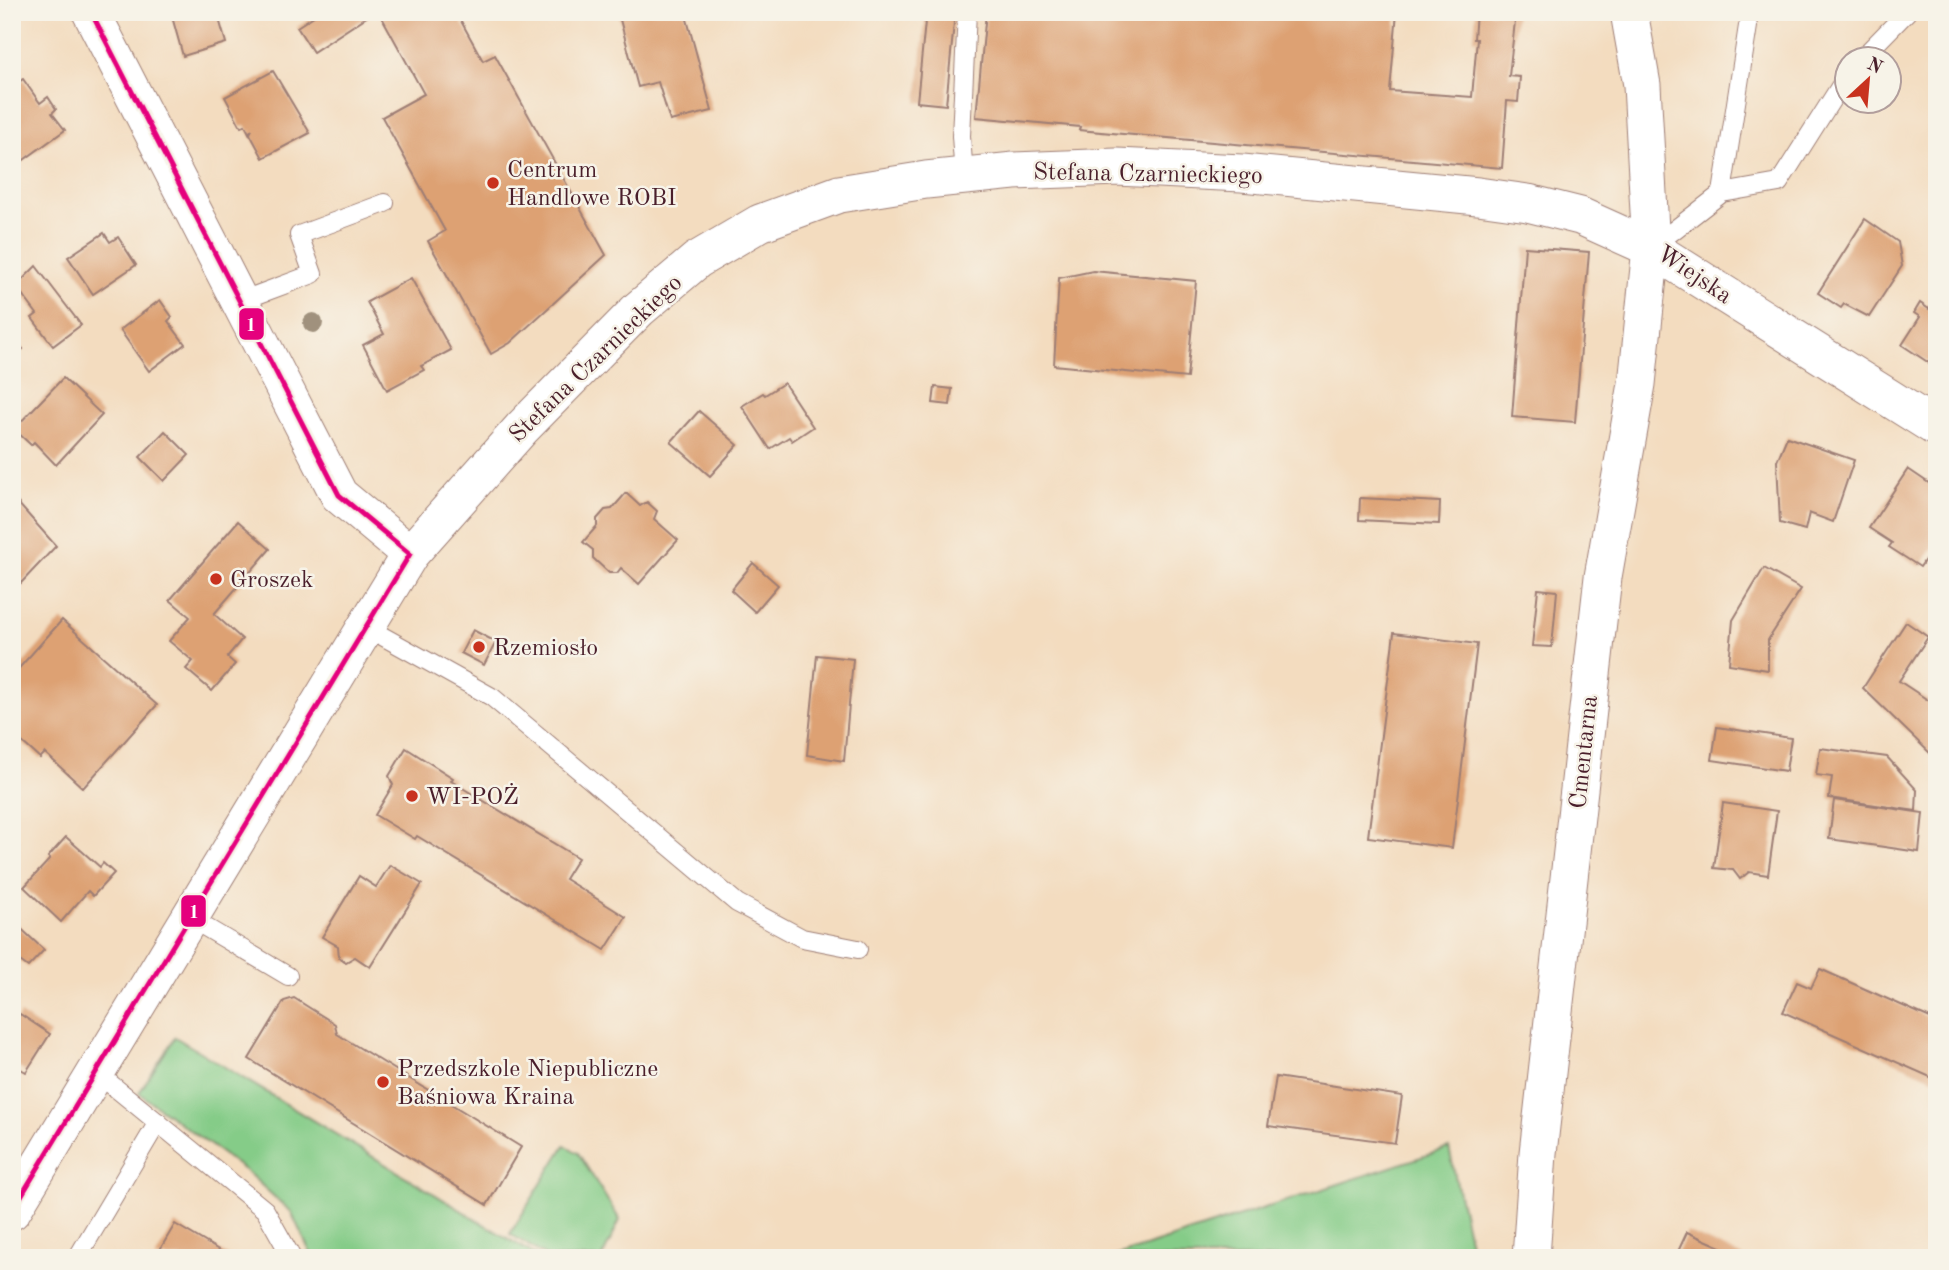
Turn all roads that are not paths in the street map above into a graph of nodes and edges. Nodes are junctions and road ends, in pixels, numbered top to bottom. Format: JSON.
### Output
{"nodes":[{"id":1,"x":91,"y":12,"type":"edge"},
{"id":2,"x":967,"y":12,"type":"edge"},
{"id":3,"x":1629,"y":12,"type":"edge"},
{"id":4,"x":1908,"y":12,"type":"edge"},
{"id":5,"x":1748,"y":26,"type":"dead end"},
{"id":6,"x":1874,"y":46,"type":"edge"},
{"id":7,"x":1834,"y":95,"type":"edge"},
{"id":8,"x":964,"y":176,"type":"junction"},
{"id":9,"x":1722,"y":193,"type":"junction"},
{"id":10,"x":384,"y":203,"type":"dead end"},
{"id":11,"x":1651,"y":248,"type":"junction"},
{"id":12,"x":238,"y":302,"type":"junction"},
{"id":13,"x":1937,"y":429,"type":"edge"},
{"id":14,"x":410,"y":554,"type":"junction"},
{"id":15,"x":366,"y":627,"type":"junction"},
{"id":16,"x":190,"y":918,"type":"junction"},
{"id":17,"x":858,"y":949,"type":"dead end"},
{"id":18,"x":288,"y":976,"type":"dead end"},
{"id":19,"x":96,"y":1072,"type":"junction"},
{"id":20,"x":158,"y":1122,"type":"junction"},
{"id":21,"x":12,"y":1211,"type":"edge"},
{"id":22,"x":77,"y":1258,"type":"edge"},
{"id":23,"x":292,"y":1258,"type":"edge"},
{"id":24,"x":1531,"y":1258,"type":"edge"}],
"edges":[{"from":1,"to":12,"type":"street"},
{"from":2,"to":8,"type":"lane"},
{"from":3,"to":11,"type":"street","name":"Wiejska"},
{"from":4,"to":6,"type":"lane"},
{"from":5,"to":9,"type":"lane"},
{"from":7,"to":9,"type":"lane"},
{"from":8,"to":11,"type":"street","name":"Stefana Czarnieckiego"},
{"from":8,"to":14,"type":"street","name":"Stefana Czarnieckiego"},
{"from":9,"to":11,"type":"lane"},
{"from":10,"to":12,"type":"lane"},
{"from":11,"to":13,"type":"street","name":"Wiejska"},
{"from":11,"to":24,"type":"street","name":"Cmentarna"},
{"from":12,"to":14,"type":"street"},
{"from":14,"to":15,"type":"street","name":"Stefana Czarnieckiego"},
{"from":15,"to":16,"type":"street","name":"Stefana Czarnieckiego"},
{"from":15,"to":17,"type":"lane"},
{"from":16,"to":18,"type":"lane"},
{"from":16,"to":19,"type":"street","name":"Stefana Czarnieckiego"},
{"from":19,"to":20,"type":"lane"},
{"from":19,"to":21,"type":"street","name":"Stefana Czarnieckiego"},
{"from":20,"to":22,"type":"lane"},
{"from":20,"to":23,"type":"lane"}]}
